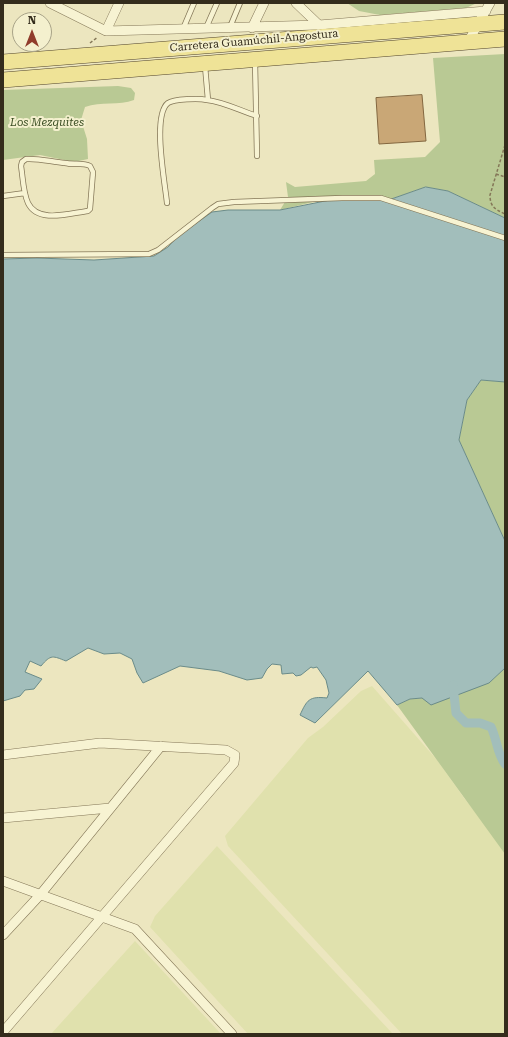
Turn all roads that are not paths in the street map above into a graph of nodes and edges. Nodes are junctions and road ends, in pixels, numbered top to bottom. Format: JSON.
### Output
{"nodes":[{"id":1,"x":50,"y":3,"type":"edge"},
{"id":2,"x":119,"y":3,"type":"edge"},
{"id":3,"x":194,"y":3,"type":"edge"},
{"id":4,"x":217,"y":3,"type":"edge"},
{"id":5,"x":240,"y":3,"type":"edge"},
{"id":6,"x":264,"y":3,"type":"edge"},
{"id":7,"x":296,"y":3,"type":"edge"},
{"id":8,"x":485,"y":12,"type":"edge"},
{"id":9,"x":505,"y":22,"type":"edge"},
{"id":10,"x":319,"y":25,"type":"junction"},
{"id":11,"x":206,"y":28,"type":"junction"},
{"id":12,"x":230,"y":28,"type":"junction"},
{"id":13,"x":252,"y":28,"type":"junction"},
{"id":14,"x":183,"y":29,"type":"junction"},
{"id":15,"x":106,"y":31,"type":"junction"},
{"id":16,"x":505,"y":39,"type":"edge"},
{"id":17,"x":468,"y":42,"type":"junction"},
{"id":18,"x":255,"y":60,"type":"junction"},
{"id":19,"x":3,"y":62,"type":"edge"},
{"id":20,"x":205,"y":64,"type":"junction"},
{"id":21,"x":3,"y":80,"type":"edge"},
{"id":22,"x":208,"y":100,"type":"junction"},
{"id":23,"x":257,"y":116,"type":"junction"},
{"id":24,"x":257,"y":156,"type":"dead end"},
{"id":25,"x":26,"y":193,"type":"junction"},
{"id":26,"x":3,"y":196,"type":"edge"},
{"id":27,"x":167,"y":203,"type":"dead end"},
{"id":28,"x":505,"y":238,"type":"edge"},
{"id":29,"x":3,"y":255,"type":"edge"},
{"id":30,"x":161,"y":746,"type":"junction"},
{"id":31,"x":3,"y":755,"type":"edge"},
{"id":32,"x":110,"y":808,"type":"junction"},
{"id":33,"x":3,"y":818,"type":"edge"},
{"id":34,"x":3,"y":881,"type":"edge"},
{"id":35,"x":40,"y":895,"type":"junction"},
{"id":36,"x":102,"y":918,"type":"junction"},
{"id":37,"x":3,"y":935,"type":"edge"},
{"id":38,"x":3,"y":1032,"type":"edge"},
{"id":39,"x":232,"y":1034,"type":"edge"}],
"edges":[{"from":1,"to":15,"type":"street"},
{"from":2,"to":15,"type":"street"},
{"from":3,"to":14,"type":"lane"},
{"from":4,"to":11,"type":"lane"},
{"from":5,"to":12,"type":"lane"},
{"from":6,"to":13,"type":"street"},
{"from":7,"to":10,"type":"street"},
{"from":8,"to":9,"type":"main road","name":"Carretera Guamúchil-Angostura"},
{"from":8,"to":10,"type":"street"},
{"from":8,"to":17,"type":"street"},
{"from":8,"to":19,"type":"main road","name":"Carretera Guamúchil-Angostura"},
{"from":10,"to":13,"type":"street"},
{"from":11,"to":12,"type":"street"},
{"from":11,"to":14,"type":"street"},
{"from":12,"to":13,"type":"street"},
{"from":14,"to":15,"type":"street"},
{"from":16,"to":17,"type":"main road","name":"Carretera Guamúchil-Angostura"},
{"from":17,"to":18,"type":"main road","name":"Carretera Guamúchil-Angostura"},
{"from":18,"to":20,"type":"main road","name":"Carretera Guamúchil-Angostura"},
{"from":18,"to":23,"type":"lane"},
{"from":20,"to":21,"type":"main road","name":"Carretera Guamúchil-Angostura"},
{"from":20,"to":22,"type":"lane"},
{"from":22,"to":23,"type":"lane"},
{"from":22,"to":27,"type":"lane"},
{"from":23,"to":24,"type":"lane"},
{"from":25,"to":25,"type":"lane"},
{"from":25,"to":26,"type":"lane"},
{"from":28,"to":29,"type":"lane"},
{"from":30,"to":31,"type":"street"},
{"from":30,"to":32,"type":"street"},
{"from":30,"to":36,"type":"street"},
{"from":32,"to":33,"type":"street"},
{"from":32,"to":35,"type":"street"},
{"from":34,"to":35,"type":"street"},
{"from":35,"to":36,"type":"street"},
{"from":35,"to":37,"type":"street"},
{"from":36,"to":38,"type":"street"},
{"from":36,"to":39,"type":"street"}]}
